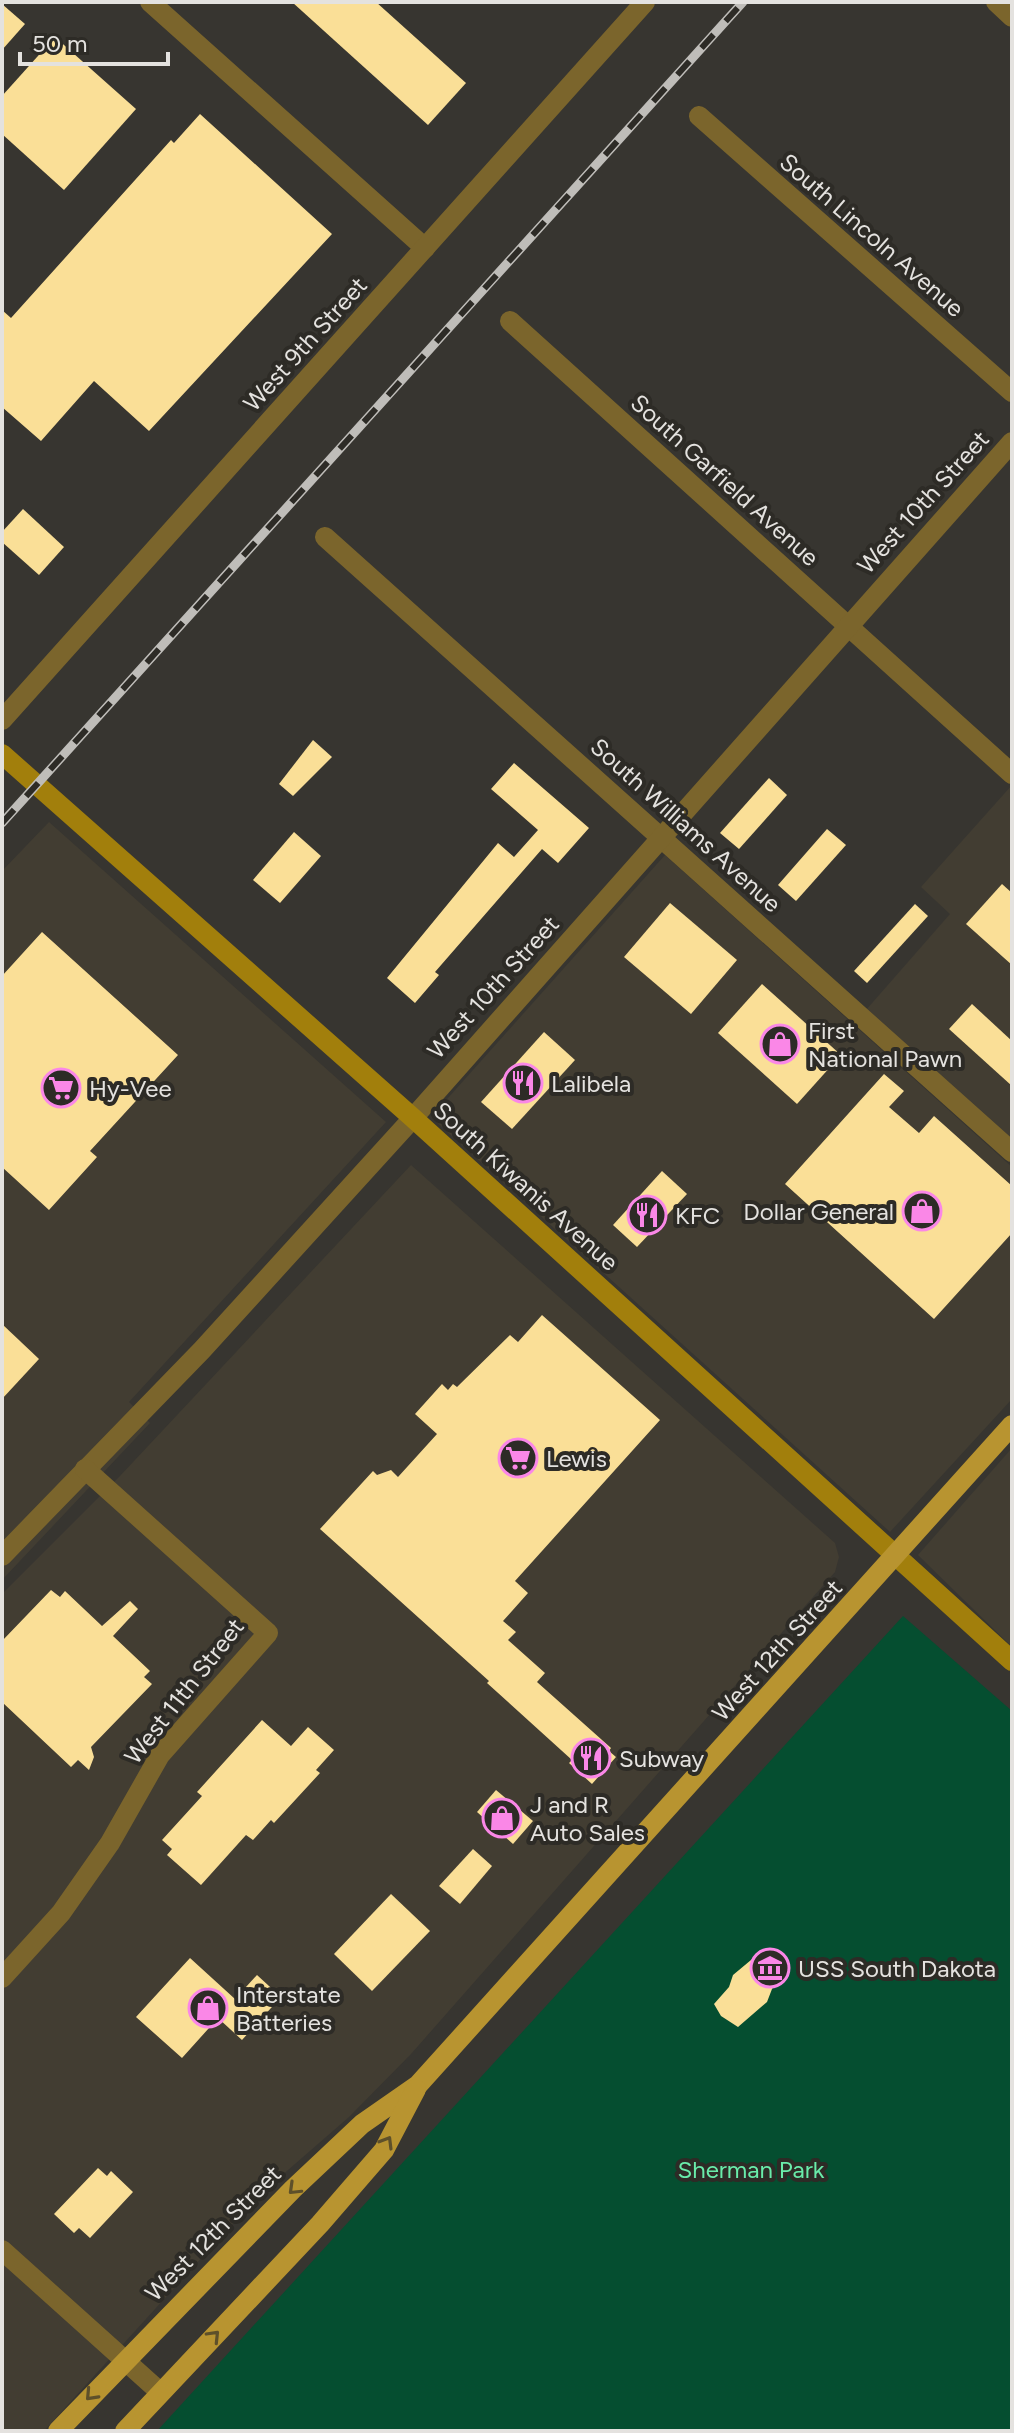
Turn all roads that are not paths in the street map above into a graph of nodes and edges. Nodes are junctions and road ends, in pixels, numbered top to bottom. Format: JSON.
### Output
{"nodes":[{"id":1,"x":150,"y":2,"type":"edge"},
{"id":2,"x":645,"y":2,"type":"edge"},
{"id":3,"x":996,"y":2,"type":"edge"},
{"id":4,"x":1012,"y":17,"type":"edge"},
{"id":5,"x":699,"y":116,"type":"dead end"},
{"id":6,"x":425,"y":248,"type":"junction"},
{"id":7,"x":510,"y":321,"type":"dead end"},
{"id":8,"x":1012,"y":392,"type":"edge"},
{"id":9,"x":1012,"y":442,"type":"edge"},
{"id":10,"x":325,"y":537,"type":"dead end"},
{"id":11,"x":848,"y":626,"type":"junction"},
{"id":12,"x":2,"y":720,"type":"edge"},
{"id":13,"x":2,"y":754,"type":"edge"},
{"id":14,"x":1012,"y":774,"type":"edge"},
{"id":15,"x":661,"y":837,"type":"junction"},
{"id":16,"x":413,"y":1118,"type":"junction"},
{"id":17,"x":1012,"y":1152,"type":"edge"},
{"id":18,"x":1012,"y":1425,"type":"edge"},
{"id":19,"x":85,"y":1469,"type":"junction"},
{"id":20,"x":896,"y":1555,"type":"junction"},
{"id":21,"x":2,"y":1556,"type":"edge"},
{"id":22,"x":1012,"y":1661,"type":"edge"},
{"id":23,"x":2,"y":1978,"type":"edge"},
{"id":24,"x":418,"y":2085,"type":"junction"},
{"id":25,"x":2,"y":2250,"type":"edge"},
{"id":26,"x":124,"y":2360,"type":"junction"},
{"id":27,"x":160,"y":2392,"type":"junction"},
{"id":28,"x":58,"y":2431,"type":"edge"},
{"id":29,"x":125,"y":2431,"type":"edge"}],
"edges":[{"from":1,"to":6,"type":"street"},
{"from":2,"to":6,"type":"street","name":"West 9th Street"},
{"from":3,"to":4,"type":"street"},
{"from":5,"to":8,"type":"street","name":"South Lincoln Avenue"},
{"from":6,"to":12,"type":"street","name":"West 9th Street"},
{"from":7,"to":11,"type":"street","name":"South Garfield Avenue"},
{"from":9,"to":11,"type":"street","name":"West 10th Street"},
{"from":10,"to":15,"type":"street","name":"South Williams Avenue"},
{"from":11,"to":14,"type":"street","name":"South Garfield Avenue"},
{"from":11,"to":15,"type":"street","name":"West 10th Street"},
{"from":13,"to":16,"type":"main road","name":"South Kiwanis Avenue"},
{"from":15,"to":16,"type":"street","name":"West 10th Street"},
{"from":15,"to":17,"type":"street","name":"South Williams Avenue"},
{"from":16,"to":19,"type":"street","name":"West 10th Street"},
{"from":16,"to":20,"type":"main road","name":"South Kiwanis Avenue"},
{"from":18,"to":20,"type":"main road","name":"West 12th Street"},
{"from":19,"to":21,"type":"street","name":"West 10th Street"},
{"from":19,"to":23,"type":"street","name":"West 11th Street"},
{"from":20,"to":22,"type":"main road","name":"South Kiwanis Avenue"},
{"from":20,"to":24,"type":"main road","name":"West 12th Street"},
{"from":24,"to":26,"type":"main road","name":"West 12th Street","one_way":true},
{"from":27,"to":24,"type":"main road","name":"West 12th Street","one_way":true},
{"from":25,"to":26,"type":"street"},
{"from":26,"to":27,"type":"street"},
{"from":26,"to":28,"type":"main road","name":"West 12th Street","one_way":true},
{"from":27,"to":29,"type":"main road","name":"West 12th Street"}]}
